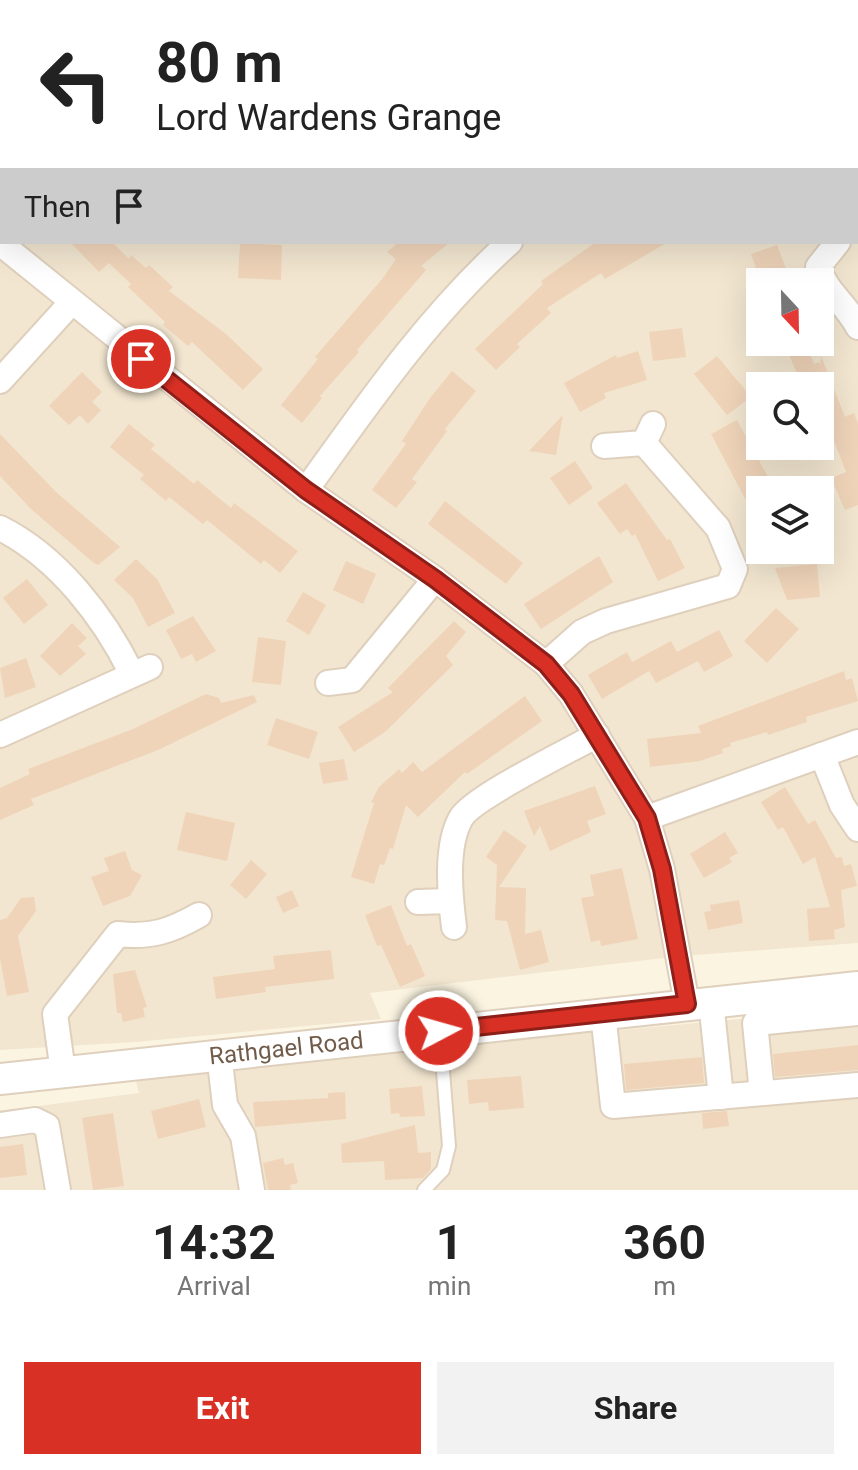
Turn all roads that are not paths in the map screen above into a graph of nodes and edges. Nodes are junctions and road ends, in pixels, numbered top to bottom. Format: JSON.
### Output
{"nodes":[{"id":1,"x":1,"y":244,"type":"edge"},
{"id":2,"x":508,"y":244,"type":"edge"},
{"id":3,"x":836,"y":244,"type":"edge"},
{"id":4,"x":71,"y":303,"type":"junction"},
{"id":5,"x":858,"y":327,"type":"edge"},
{"id":6,"x":0,"y":381,"type":"edge"},
{"id":7,"x":604,"y":446,"type":"dead end"},
{"id":8,"x":306,"y":490,"type":"junction"},
{"id":9,"x":0,"y":528,"type":"edge"},
{"id":10,"x":435,"y":579,"type":"junction"},
{"id":11,"x":546,"y":664,"type":"junction"},
{"id":12,"x":328,"y":683,"type":"dead end"},
{"id":13,"x":0,"y":735,"type":"edge"},
{"id":14,"x":597,"y":735,"type":"junction"},
{"id":15,"x":858,"y":742,"type":"edge"},
{"id":16,"x":822,"y":755,"type":"junction"},
{"id":17,"x":647,"y":818,"type":"junction"},
{"id":18,"x":858,"y":829,"type":"edge"},
{"id":19,"x":450,"y":901,"type":"junction"},
{"id":20,"x":418,"y":902,"type":"dead end"},
{"id":21,"x":199,"y":915,"type":"dead end"},
{"id":22,"x":454,"y":927,"type":"dead end"},
{"id":23,"x":858,"y":987,"type":"edge"},
{"id":24,"x":699,"y":1003,"type":"junction"},
{"id":25,"x":603,"y":1013,"type":"junction"},
{"id":26,"x":858,"y":1013,"type":"edge"},
{"id":27,"x":439,"y":1031,"type":"junction"},
{"id":28,"x":219,"y":1053,"type":"junction"},
{"id":29,"x":63,"y":1072,"type":"junction"},
{"id":30,"x":0,"y":1079,"type":"edge"},
{"id":31,"x":858,"y":1085,"type":"edge"},
{"id":32,"x":762,"y":1093,"type":"junction"},
{"id":33,"x":721,"y":1097,"type":"junction"},
{"id":34,"x":0,"y":1125,"type":"edge"},
{"id":35,"x":58,"y":1190,"type":"edge"},
{"id":36,"x":252,"y":1190,"type":"edge"},
{"id":37,"x":424,"y":1190,"type":"edge"}],
"edges":[{"from":1,"to":4,"type":"street"},
{"from":2,"to":8,"type":"street"},
{"from":3,"to":5,"type":"street"},
{"from":4,"to":6,"type":"street"},
{"from":4,"to":8,"type":"street"},
{"from":7,"to":11,"type":"street"},
{"from":8,"to":10,"type":"street"},
{"from":9,"to":13,"type":"street"},
{"from":10,"to":11,"type":"street"},
{"from":10,"to":12,"type":"street"},
{"from":11,"to":14,"type":"street"},
{"from":14,"to":17,"type":"street"},
{"from":14,"to":19,"type":"street"},
{"from":15,"to":16,"type":"street"},
{"from":16,"to":17,"type":"street"},
{"from":16,"to":18,"type":"street"},
{"from":17,"to":24,"type":"street"},
{"from":19,"to":20,"type":"street"},
{"from":19,"to":22,"type":"street"},
{"from":21,"to":29,"type":"street"},
{"from":23,"to":24,"type":"street","name":"Rathgael Road"},
{"from":24,"to":25,"type":"street","name":"Rathgael Road"},
{"from":24,"to":33,"type":"street"},
{"from":25,"to":27,"type":"street","name":"Rathgael Road"},
{"from":25,"to":33,"type":"street"},
{"from":26,"to":32,"type":"street"},
{"from":27,"to":28,"type":"street","name":"Rathgael Road"},
{"from":27,"to":37,"type":"lane"},
{"from":28,"to":29,"type":"street","name":"Rathgael Road"},
{"from":28,"to":36,"type":"street"},
{"from":29,"to":30,"type":"street","name":"Rathgael Road"},
{"from":31,"to":32,"type":"street"},
{"from":32,"to":33,"type":"street"},
{"from":34,"to":35,"type":"street"}]}
